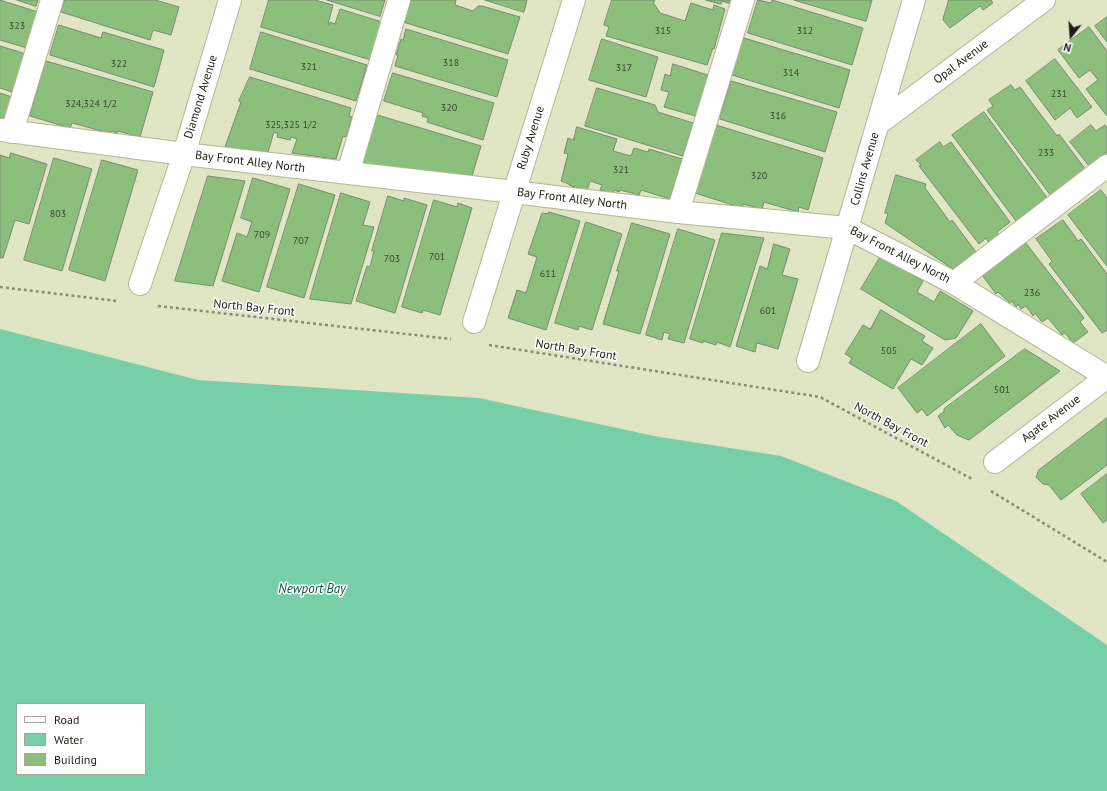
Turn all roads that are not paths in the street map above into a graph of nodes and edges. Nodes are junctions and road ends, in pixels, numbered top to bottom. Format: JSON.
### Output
{"nodes":[{"id":1,"x":52,"y":0,"type":"edge"},
{"id":2,"x":230,"y":0,"type":"edge"},
{"id":3,"x":399,"y":0,"type":"edge"},
{"id":4,"x":574,"y":0,"type":"edge"},
{"id":5,"x":743,"y":0,"type":"edge"},
{"id":6,"x":914,"y":0,"type":"edge"},
{"id":7,"x":1044,"y":0,"type":"edge"},
{"id":8,"x":878,"y":124,"type":"junction"},
{"id":9,"x":6,"y":131,"type":"edge"},
{"id":10,"x":184,"y":154,"type":"junction"},
{"id":11,"x":1107,"y":166,"type":"edge"},
{"id":12,"x":348,"y":173,"type":"junction"},
{"id":13,"x":514,"y":192,"type":"junction"},
{"id":14,"x":678,"y":212,"type":"junction"},
{"id":15,"x":847,"y":228,"type":"junction"},
{"id":16,"x":954,"y":283,"type":"junction"},
{"id":17,"x":140,"y":284,"type":"dead end"},
{"id":18,"x":474,"y":322,"type":"dead end"},
{"id":19,"x":808,"y":361,"type":"dead end"},
{"id":20,"x":1107,"y":377,"type":"edge"},
{"id":21,"x":995,"y":462,"type":"dead end"}],
"edges":[{"from":1,"to":9,"type":"street"},
{"from":2,"to":10,"type":"street","name":"Diamond Avenue"},
{"from":3,"to":12,"type":"street"},
{"from":4,"to":13,"type":"street","name":"Ruby Avenue"},
{"from":5,"to":14,"type":"street"},
{"from":6,"to":8,"type":"street","name":"Collins Avenue"},
{"from":7,"to":8,"type":"street","name":"Opal Avenue"},
{"from":8,"to":15,"type":"street","name":"Collins Avenue"},
{"from":9,"to":10,"type":"street","name":"Bay Front Alley North"},
{"from":10,"to":12,"type":"street","name":"Bay Front Alley North"},
{"from":10,"to":17,"type":"street","name":"Diamond Avenue"},
{"from":11,"to":16,"type":"street"},
{"from":12,"to":13,"type":"street","name":"Bay Front Alley North"},
{"from":13,"to":14,"type":"street","name":"Bay Front Alley North"},
{"from":13,"to":18,"type":"street","name":"Ruby Avenue"},
{"from":14,"to":15,"type":"street","name":"Bay Front Alley North"},
{"from":15,"to":16,"type":"street","name":"Bay Front Alley North"},
{"from":15,"to":19,"type":"street","name":"Collins Avenue"},
{"from":16,"to":20,"type":"street","name":"Bay Front Alley North"},
{"from":20,"to":21,"type":"street","name":"Agate Avenue"}]}
